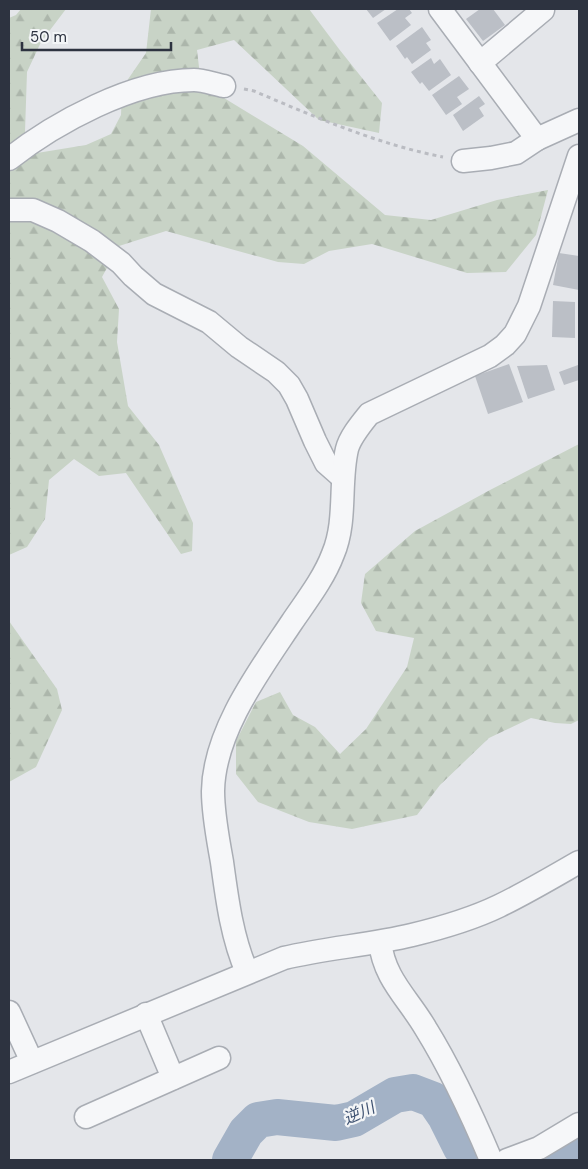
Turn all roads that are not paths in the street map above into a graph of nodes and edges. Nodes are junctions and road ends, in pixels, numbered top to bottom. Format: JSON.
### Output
{"nodes":[{"id":1,"x":440,"y":9,"type":"edge"},
{"id":2,"x":543,"y":10,"type":"dead end"},
{"id":3,"x":480,"y":62,"type":"junction"},
{"id":4,"x":224,"y":86,"type":"road end"},
{"id":5,"x":579,"y":120,"type":"edge"},
{"id":6,"x":537,"y":139,"type":"junction"},
{"id":7,"x":579,"y":156,"type":"edge"},
{"id":8,"x":9,"y":159,"type":"edge"},
{"id":9,"x":463,"y":161,"type":"road end"},
{"id":10,"x":9,"y":210,"type":"edge"},
{"id":11,"x":343,"y":478,"type":"junction"},
{"id":12,"x":579,"y":862,"type":"edge"},
{"id":13,"x":380,"y":942,"type":"junction"},
{"id":14,"x":247,"y":972,"type":"junction"},
{"id":15,"x":9,"y":1012,"type":"edge"},
{"id":16,"x":146,"y":1014,"type":"junction"},
{"id":17,"x":219,"y":1058,"type":"dead end"},
{"id":18,"x":32,"y":1062,"type":"junction"},
{"id":19,"x":9,"y":1072,"type":"edge"},
{"id":20,"x":172,"y":1078,"type":"junction"},
{"id":21,"x":86,"y":1117,"type":"dead end"},
{"id":22,"x":579,"y":1124,"type":"edge"},
{"id":23,"x":491,"y":1160,"type":"edge"},
{"id":24,"x":507,"y":1160,"type":"edge"}],
"edges":[{"from":1,"to":3,"type":"street"},
{"from":2,"to":3,"type":"street"},
{"from":3,"to":6,"type":"street"},
{"from":4,"to":8,"type":"street"},
{"from":5,"to":6,"type":"street"},
{"from":6,"to":9,"type":"street"},
{"from":7,"to":11,"type":"street"},
{"from":10,"to":11,"type":"street"},
{"from":11,"to":14,"type":"street"},
{"from":12,"to":13,"type":"street"},
{"from":13,"to":14,"type":"street"},
{"from":13,"to":23,"type":"street"},
{"from":14,"to":16,"type":"street"},
{"from":15,"to":18,"type":"street"},
{"from":16,"to":18,"type":"street"},
{"from":16,"to":20,"type":"street"},
{"from":17,"to":20,"type":"street"},
{"from":18,"to":19,"type":"street"},
{"from":20,"to":21,"type":"street"},
{"from":22,"to":24,"type":"street"}]}
